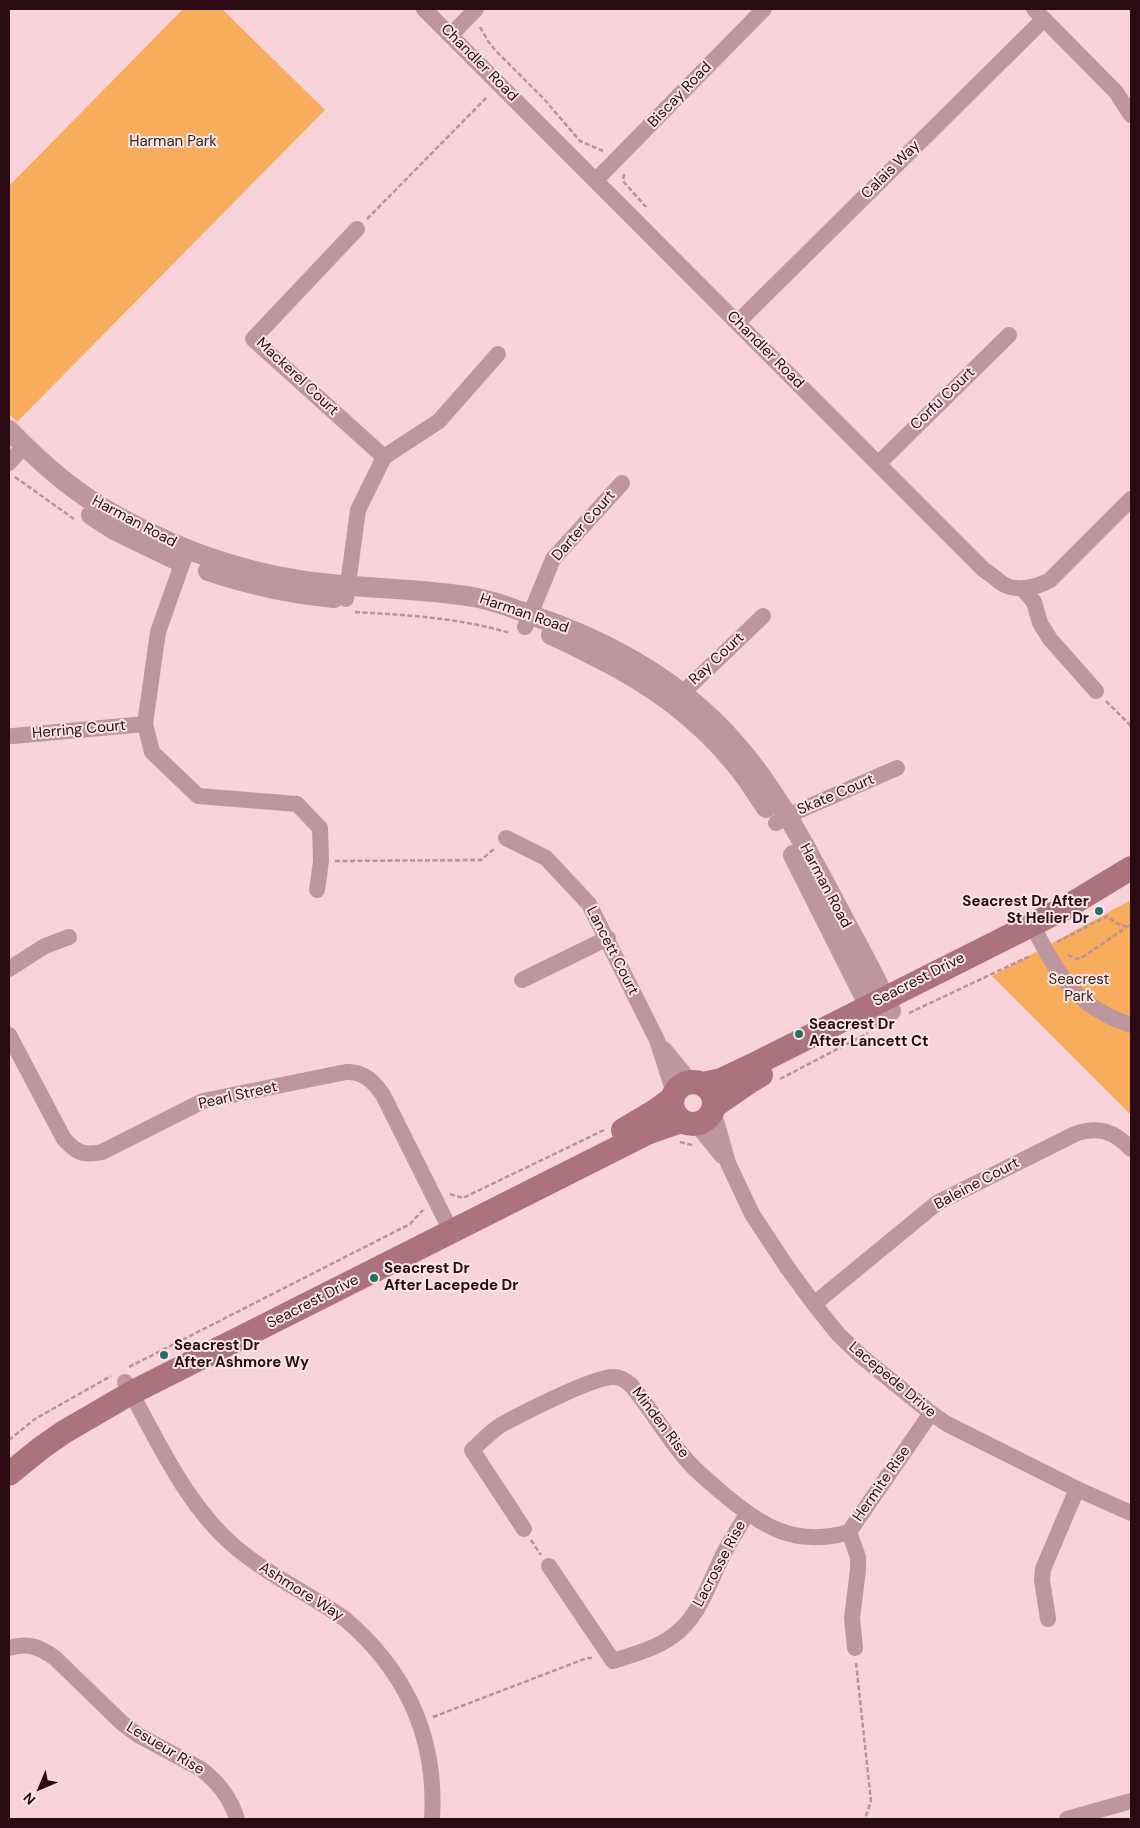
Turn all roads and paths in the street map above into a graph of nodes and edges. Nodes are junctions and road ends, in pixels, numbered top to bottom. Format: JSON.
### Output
{"nodes":[{"id":1,"x":424,"y":9,"type":"edge"},
{"id":2,"x":476,"y":9,"type":"edge"},
{"id":3,"x":764,"y":9,"type":"edge"},
{"id":4,"x":1039,"y":14,"type":"edge"},
{"id":5,"x":451,"y":35,"type":"junction"},
{"id":6,"x":500,"y":84,"type":"junction"},
{"id":7,"x":1131,"y":114,"type":"edge"},
{"id":8,"x":596,"y":180,"type":"junction"},
{"id":9,"x":358,"y":229,"type":"joint"},
{"id":10,"x":738,"y":322,"type":"junction"},
{"id":11,"x":1009,"y":335,"type":"dead end"},
{"id":12,"x":498,"y":354,"type":"dead end"},
{"id":13,"x":9,"y":430,"type":"edge"},
{"id":14,"x":384,"y":457,"type":"junction"},
{"id":15,"x":14,"y":458,"type":"edge"},
{"id":16,"x":878,"y":464,"type":"junction"},
{"id":17,"x":622,"y":483,"type":"dead end"},
{"id":18,"x":1130,"y":504,"type":"edge"},
{"id":19,"x":76,"y":521,"type":"dead end"},
{"id":20,"x":185,"y":556,"type":"junction"},
{"id":21,"x":1022,"y":588,"type":"junction"},
{"id":22,"x":350,"y":599,"type":"junction"},
{"id":23,"x":763,"y":616,"type":"dead end"},
{"id":24,"x":522,"y":625,"type":"junction"},
{"id":25,"x":1096,"y":691,"type":"joint"},
{"id":26,"x":677,"y":698,"type":"junction"},
{"id":27,"x":145,"y":724,"type":"junction"},
{"id":28,"x":1131,"y":726,"type":"edge"},
{"id":29,"x":13,"y":736,"type":"dead end"},
{"id":30,"x":897,"y":768,"type":"dead end"},
{"id":31,"x":781,"y":820,"type":"junction"},
{"id":32,"x":506,"y":838,"type":"joint"},
{"id":33,"x":321,"y":861,"type":"junction"},
{"id":34,"x":1131,"y":868,"type":"edge"},
{"id":35,"x":1131,"y":884,"type":"edge"},
{"id":36,"x":317,"y":890,"type":"dead end"},
{"id":37,"x":1131,"y":924,"type":"edge"},
{"id":38,"x":1127,"y":927,"type":"junction"},
{"id":39,"x":68,"y":937,"type":"dead end"},
{"id":40,"x":608,"y":938,"type":"junction"},
{"id":41,"x":1048,"y":939,"type":"junction"},
{"id":42,"x":1064,"y":949,"type":"dead end"},
{"id":43,"x":9,"y":969,"type":"edge"},
{"id":44,"x":522,"y":980,"type":"dead end"},
{"id":45,"x":880,"y":1008,"type":"junction"},
{"id":46,"x":1131,"y":1025,"type":"edge"},
{"id":47,"x":11,"y":1047,"type":"edge"},
{"id":48,"x":685,"y":1089,"type":"junction"},
{"id":49,"x":701,"y":1115,"type":"junction"},
{"id":50,"x":605,"y":1129,"type":"dead end"},
{"id":51,"x":1131,"y":1149,"type":"edge"},
{"id":52,"x":728,"y":1163,"type":"junction"},
{"id":53,"x":446,"y":1193,"type":"dead end"},
{"id":54,"x":425,"y":1205,"type":"dead end"},
{"id":55,"x":448,"y":1225,"type":"junction"},
{"id":56,"x":814,"y":1304,"type":"junction"},
{"id":57,"x":124,"y":1379,"type":"junction"},
{"id":58,"x":931,"y":1414,"type":"junction"},
{"id":59,"x":9,"y":1440,"type":"edge"},
{"id":60,"x":9,"y":1456,"type":"edge"},
{"id":61,"x":9,"y":1474,"type":"edge"},
{"id":62,"x":1077,"y":1489,"type":"junction"},
{"id":63,"x":1131,"y":1513,"type":"edge"},
{"id":64,"x":747,"y":1514,"type":"junction"},
{"id":65,"x":524,"y":1529,"type":"joint"},
{"id":66,"x":849,"y":1532,"type":"junction"},
{"id":67,"x":549,"y":1566,"type":"joint"},
{"id":68,"x":1048,"y":1619,"type":"dead end"},
{"id":69,"x":9,"y":1648,"type":"edge"},
{"id":70,"x":855,"y":1648,"type":"joint"},
{"id":71,"x":613,"y":1661,"type":"junction"},
{"id":72,"x":420,"y":1722,"type":"junction"},
{"id":73,"x":1131,"y":1801,"type":"edge"},
{"id":74,"x":237,"y":1819,"type":"edge"},
{"id":75,"x":432,"y":1819,"type":"edge"},
{"id":76,"x":865,"y":1819,"type":"edge"},
{"id":77,"x":1067,"y":1819,"type":"edge"}],
"edges":[{"from":1,"to":5,"type":"street","name":"Chandler Road"},
{"from":2,"to":5,"type":"street"},
{"from":3,"to":8,"type":"street","name":"Biscay Road"},
{"from":4,"to":7,"type":"street"},
{"from":4,"to":10,"type":"street","name":"Calais Way"},
{"from":5,"to":6,"type":"street","name":"Chandler Road"},
{"from":6,"to":8,"type":"street","name":"Chandler Road"},
{"from":6,"to":9,"type":"path"},
{"from":8,"to":10,"type":"street","name":"Chandler Road"},
{"from":9,"to":14,"type":"street","name":"Mackerel Court"},
{"from":10,"to":16,"type":"street","name":"Chandler Road"},
{"from":11,"to":16,"type":"street","name":"Corfu Court"},
{"from":12,"to":14,"type":"street"},
{"from":13,"to":15,"type":"street","name":"Harman Road"},
{"from":14,"to":22,"type":"street"},
{"from":15,"to":19,"type":"path"},
{"from":15,"to":20,"type":"street","name":"Harman Road"},
{"from":16,"to":21,"type":"street","name":"Chandler Road"},
{"from":17,"to":24,"type":"street","name":"Darter Court"},
{"from":18,"to":21,"type":"street"},
{"from":20,"to":22,"type":"street","name":"Harman Road"},
{"from":20,"to":27,"type":"street"},
{"from":21,"to":25,"type":"street"},
{"from":22,"to":24,"type":"path"},
{"from":22,"to":24,"type":"street","name":"Harman Road"},
{"from":23,"to":26,"type":"street","name":"Ray Court"},
{"from":24,"to":26,"type":"street","name":"Harman Road"},
{"from":25,"to":28,"type":"path"},
{"from":26,"to":31,"type":"street","name":"Harman Road"},
{"from":27,"to":29,"type":"street","name":"Herring Court"},
{"from":27,"to":33,"type":"street"},
{"from":30,"to":31,"type":"street","name":"Skate Court"},
{"from":31,"to":45,"type":"street","name":"Harman Road"},
{"from":32,"to":33,"type":"path"},
{"from":32,"to":40,"type":"street","name":"Lancett Court"},
{"from":33,"to":36,"type":"street"},
{"from":34,"to":45,"type":"main road","name":"Seacrest Drive"},
{"from":35,"to":41,"type":"main road","name":"Seacrest Drive"},
{"from":37,"to":38,"type":"path"},
{"from":38,"to":41,"type":"path"},
{"from":38,"to":42,"type":"path"},
{"from":39,"to":43,"type":"street"},
{"from":40,"to":44,"type":"street"},
{"from":40,"to":48,"type":"street","name":"Lancett Court"},
{"from":41,"to":45,"type":"main road","name":"Seacrest Drive"},
{"from":41,"to":46,"type":"street"},
{"from":45,"to":48,"type":"main road","name":"Seacrest Drive"},
{"from":45,"to":49,"type":"main road","name":"Seacrest Drive"},
{"from":47,"to":55,"type":"street","name":"Pearl Street"},
{"from":48,"to":49,"type":"main road"},
{"from":48,"to":49,"type":"main road"},
{"from":48,"to":55,"type":"main road","name":"Seacrest Drive"},
{"from":49,"to":52,"type":"street","name":"Lacepede Drive"},
{"from":49,"to":52,"type":"street","name":"Lacepede Drive"},
{"from":49,"to":55,"type":"main road","name":"Seacrest Drive"},
{"from":50,"to":53,"type":"path"},
{"from":51,"to":56,"type":"street","name":"Baleine Court"},
{"from":52,"to":56,"type":"street","name":"Lacepede Drive"},
{"from":54,"to":57,"type":"path"},
{"from":55,"to":57,"type":"main road","name":"Seacrest Drive"},
{"from":56,"to":58,"type":"street","name":"Lacepede Drive"},
{"from":57,"to":59,"type":"path"},
{"from":57,"to":60,"type":"main road","name":"Seacrest Drive"},
{"from":57,"to":61,"type":"main road","name":"Seacrest Drive"},
{"from":57,"to":72,"type":"street","name":"Ashmore Way"},
{"from":58,"to":62,"type":"street","name":"Lacepede Drive"},
{"from":58,"to":66,"type":"street","name":"Hermite Rise"},
{"from":62,"to":63,"type":"street","name":"Lacepede Drive"},
{"from":62,"to":68,"type":"street"},
{"from":64,"to":65,"type":"street","name":"Minden Rise"},
{"from":64,"to":66,"type":"street","name":"Minden Rise"},
{"from":64,"to":71,"type":"street","name":"Lacrosse Rise"},
{"from":65,"to":67,"type":"path"},
{"from":66,"to":70,"type":"street","name":"Hermite Rise"},
{"from":67,"to":71,"type":"street"},
{"from":69,"to":74,"type":"street","name":"Lesueur Rise"},
{"from":70,"to":76,"type":"path"},
{"from":71,"to":72,"type":"path"},
{"from":72,"to":75,"type":"street","name":"Ashmore Way"},
{"from":73,"to":77,"type":"street"}]}
